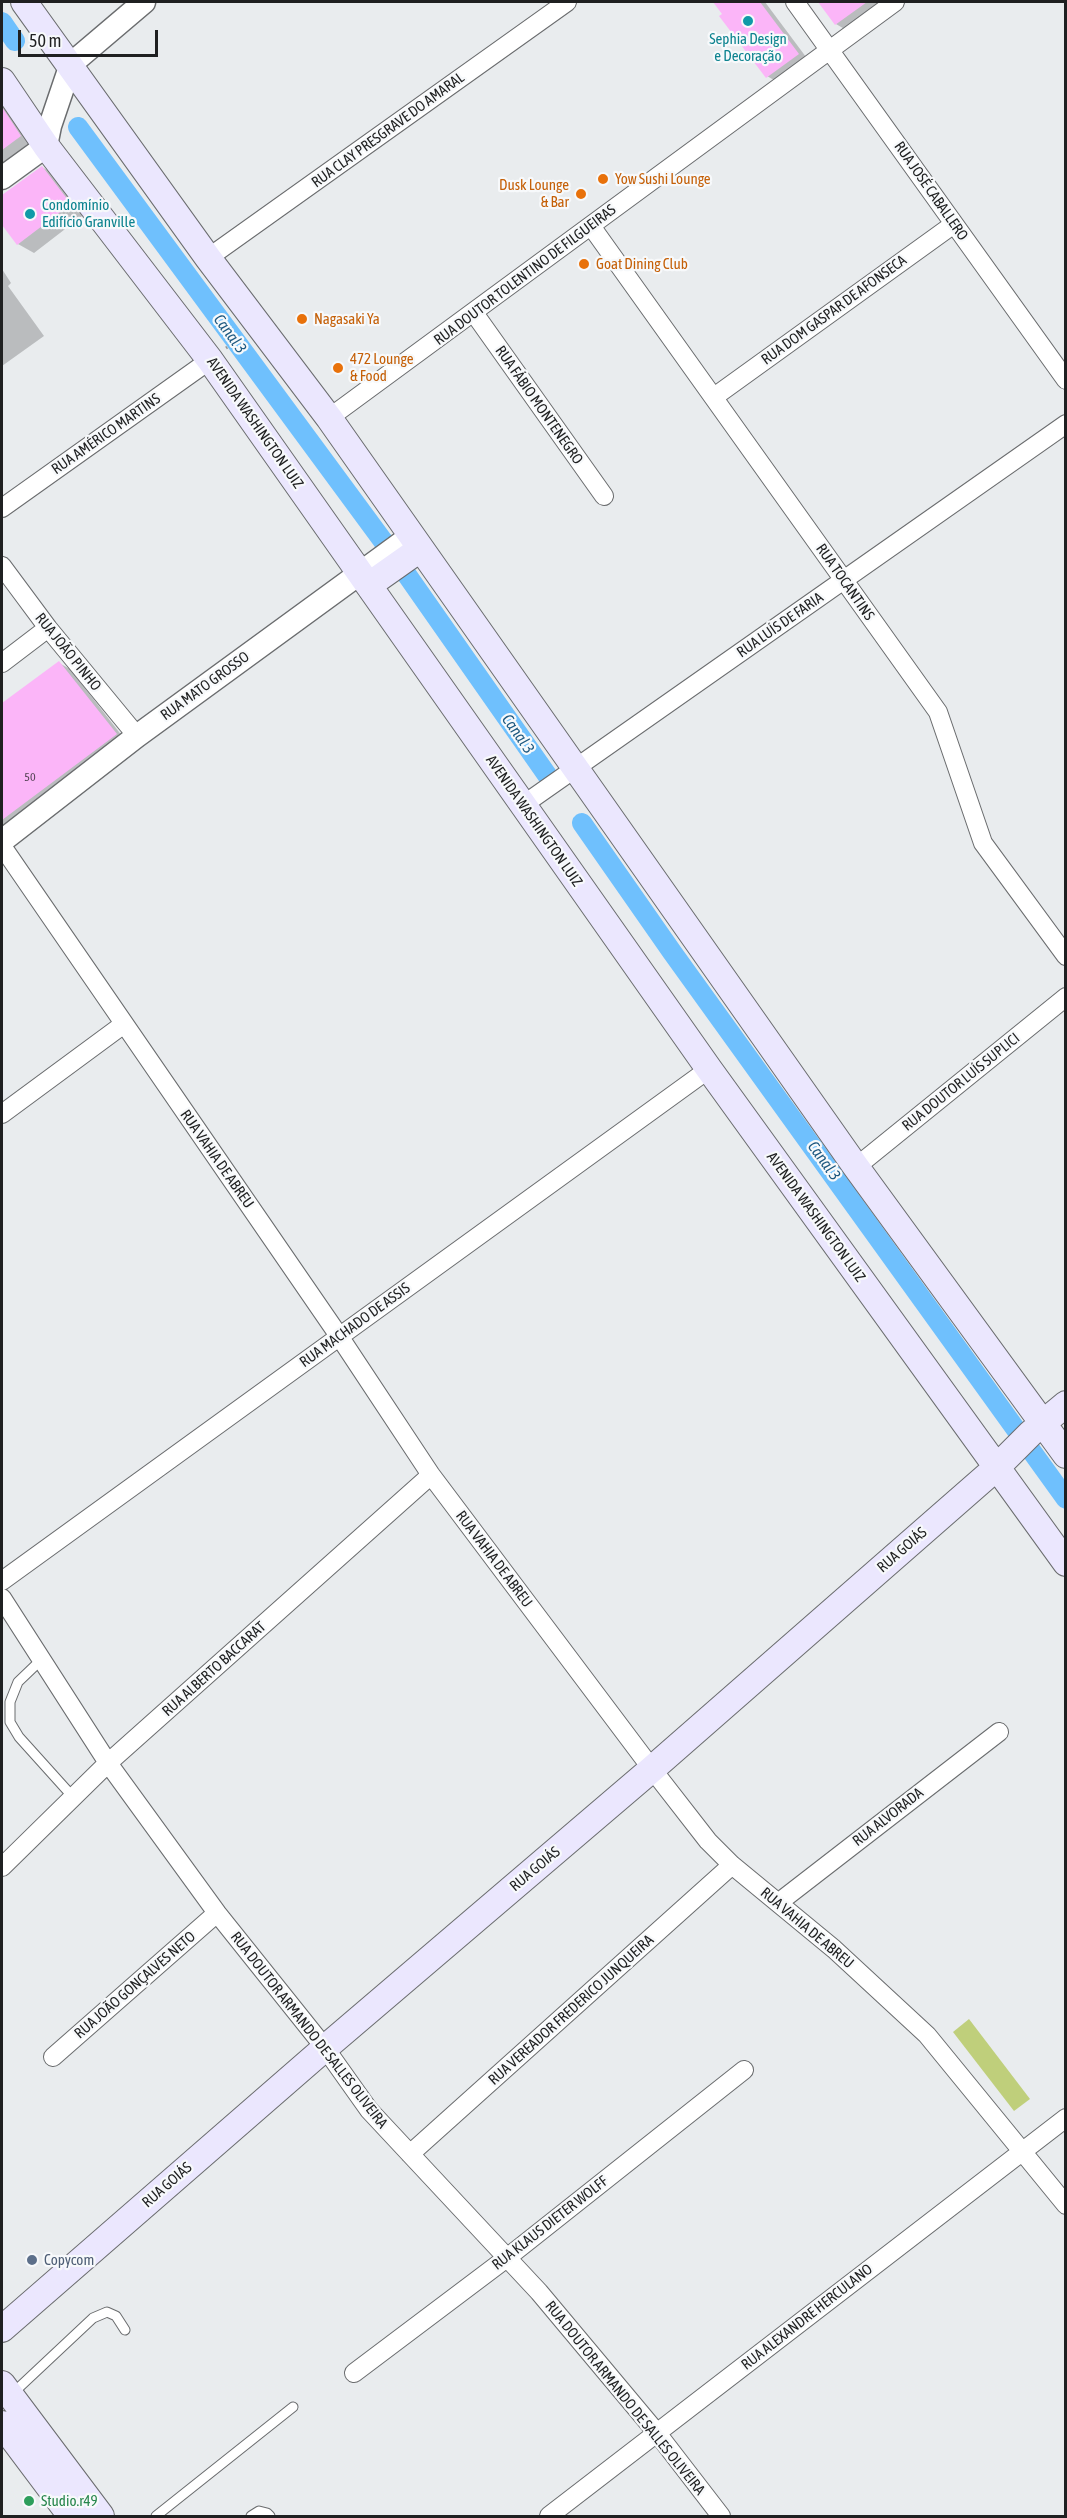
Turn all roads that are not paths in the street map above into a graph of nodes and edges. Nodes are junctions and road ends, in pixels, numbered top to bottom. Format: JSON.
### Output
{"nodes":[{"id":1,"x":24,"y":2,"type":"edge"},
{"id":2,"x":144,"y":2,"type":"edge"},
{"id":3,"x":567,"y":2,"type":"edge"},
{"id":4,"x":795,"y":2,"type":"edge"},
{"id":5,"x":895,"y":2,"type":"edge"},
{"id":6,"x":830,"y":48,"type":"junction"},
{"id":7,"x":71,"y":64,"type":"junction"},
{"id":8,"x":2,"y":81,"type":"edge"},
{"id":9,"x":46,"y":146,"type":"junction"},
{"id":10,"x":2,"y":178,"type":"edge"},
{"id":11,"x":954,"y":224,"type":"junction"},
{"id":12,"x":591,"y":226,"type":"junction"},
{"id":13,"x":208,"y":258,"type":"junction"},
{"id":14,"x":474,"y":313,"type":"junction"},
{"id":15,"x":210,"y":360,"type":"junction"},
{"id":16,"x":1065,"y":380,"type":"edge"},
{"id":17,"x":714,"y":397,"type":"junction"},
{"id":18,"x":329,"y":418,"type":"junction"},
{"id":19,"x":1065,"y":424,"type":"edge"},
{"id":20,"x":604,"y":496,"type":"dead end"},
{"id":21,"x":2,"y":508,"type":"edge"},
{"id":22,"x":416,"y":542,"type":"junction"},
{"id":23,"x":2,"y":566,"type":"edge"},
{"id":24,"x":364,"y":579,"type":"junction"},
{"id":25,"x":844,"y":581,"type":"junction"},
{"id":26,"x":48,"y":628,"type":"junction"},
{"id":27,"x":2,"y":663,"type":"edge"},
{"id":28,"x":137,"y":736,"type":"junction"},
{"id":29,"x":575,"y":767,"type":"junction"},
{"id":30,"x":523,"y":805,"type":"junction"},
{"id":31,"x":2,"y":841,"type":"edge"},
{"id":32,"x":2,"y":846,"type":"edge"},
{"id":33,"x":1065,"y":956,"type":"edge"},
{"id":34,"x":1065,"y":997,"type":"edge"},
{"id":35,"x":124,"y":1024,"type":"junction"},
{"id":36,"x":709,"y":1069,"type":"junction"},
{"id":37,"x":2,"y":1114,"type":"edge"},
{"id":38,"x":856,"y":1167,"type":"junction"},
{"id":39,"x":339,"y":1336,"type":"junction"},
{"id":40,"x":1065,"y":1404,"type":"edge"},
{"id":41,"x":1036,"y":1428,"type":"junction"},
{"id":42,"x":1065,"y":1455,"type":"edge"},
{"id":43,"x":1003,"y":1461,"type":"junction"},
{"id":44,"x":431,"y":1475,"type":"junction"},
{"id":45,"x":1065,"y":1563,"type":"edge"},
{"id":46,"x":2,"y":1581,"type":"edge"},
{"id":47,"x":2,"y":1598,"type":"edge"},
{"id":48,"x":42,"y":1659,"type":"junction"},
{"id":49,"x":999,"y":1732,"type":"dead end"},
{"id":50,"x":108,"y":1763,"type":"junction"},
{"id":51,"x":652,"y":1769,"type":"junction"},
{"id":52,"x":73,"y":1797,"type":"junction"},
{"id":53,"x":732,"y":1865,"type":"junction"},
{"id":54,"x":2,"y":1867,"type":"edge"},
{"id":55,"x":777,"y":1903,"type":"junction"},
{"id":56,"x":217,"y":1913,"type":"junction"},
{"id":57,"x":325,"y":2048,"type":"junction"},
{"id":58,"x":53,"y":2057,"type":"dead end"},
{"id":59,"x":744,"y":2070,"type":"dead end"},
{"id":60,"x":1065,"y":2118,"type":"edge"},
{"id":61,"x":1023,"y":2151,"type":"junction"},
{"id":62,"x":410,"y":2154,"type":"junction"},
{"id":63,"x":1065,"y":2205,"type":"edge"},
{"id":64,"x":508,"y":2257,"type":"junction"},
{"id":65,"x":2,"y":2329,"type":"edge"},
{"id":66,"x":125,"y":2330,"type":"dead end"},
{"id":67,"x":354,"y":2373,"type":"dead end"},
{"id":68,"x":4,"y":2394,"type":"edge"},
{"id":69,"x":293,"y":2407,"type":"dead end"},
{"id":70,"x":2,"y":2424,"type":"edge"},
{"id":71,"x":657,"y":2433,"type":"junction"},
{"id":72,"x":71,"y":2517,"type":"edge"},
{"id":73,"x":101,"y":2517,"type":"edge"},
{"id":74,"x":156,"y":2517,"type":"edge"},
{"id":75,"x":250,"y":2517,"type":"edge"},
{"id":76,"x":270,"y":2517,"type":"edge"},
{"id":77,"x":549,"y":2517,"type":"edge"},
{"id":78,"x":721,"y":2517,"type":"edge"}],
"edges":[{"from":1,"to":7,"type":"main road"},
{"from":2,"to":7,"type":"street"},
{"from":3,"to":13,"type":"street","name":"RUA CLAY PRESGRAVE DO AMARAL"},
{"from":4,"to":6,"type":"street","name":"RUA JOSÉ CABALLERO"},
{"from":5,"to":6,"type":"street","name":"RUA DOUTOR TOLENTINO DE FILGUEIRAS"},
{"from":6,"to":11,"type":"street","name":"RUA JOSÉ CABALLERO"},
{"from":6,"to":12,"type":"street","name":"RUA DOUTOR TOLENTINO DE FILGUEIRAS"},
{"from":7,"to":9,"type":"street"},
{"from":7,"to":13,"type":"main road"},
{"from":8,"to":9,"type":"main road","name":"AVENIDA WASHINGTON LUIZ"},
{"from":9,"to":10,"type":"street"},
{"from":9,"to":15,"type":"main road","name":"AVENIDA WASHINGTON LUIZ"},
{"from":11,"to":16,"type":"street","name":"RUA JOSÉ CABALLERO"},
{"from":11,"to":17,"type":"street","name":"RUA DOM GASPAR DE AFONSECA"},
{"from":12,"to":14,"type":"street","name":"RUA DOUTOR TOLENTINO DE FILGUEIRAS"},
{"from":12,"to":17,"type":"street","name":"RUA TOCANTINS"},
{"from":13,"to":18,"type":"main road"},
{"from":14,"to":18,"type":"street","name":"RUA DOUTOR TOLENTINO DE FILGUEIRAS"},
{"from":14,"to":20,"type":"street","name":"RUA FÁBIO MONTENEGRO"},
{"from":15,"to":21,"type":"street","name":"RUA AMÉRICO MARTINS"},
{"from":15,"to":24,"type":"main road","name":"AVENIDA WASHINGTON LUIZ"},
{"from":17,"to":25,"type":"street","name":"RUA TOCANTINS"},
{"from":18,"to":22,"type":"main road"},
{"from":19,"to":25,"type":"street","name":"RUA LUÍS DE FARIA"},
{"from":22,"to":24,"type":"main road"},
{"from":22,"to":29,"type":"main road"},
{"from":23,"to":26,"type":"street","name":"RUA JOÃO PINHO"},
{"from":24,"to":28,"type":"street","name":"RUA MATO GROSSO"},
{"from":24,"to":30,"type":"main road","name":"AVENIDA WASHINGTON LUIZ"},
{"from":25,"to":29,"type":"street","name":"RUA LUÍS DE FARIA"},
{"from":25,"to":33,"type":"street","name":"RUA TOCANTINS"},
{"from":26,"to":27,"type":"street"},
{"from":26,"to":28,"type":"street","name":"RUA JOÃO PINHO"},
{"from":28,"to":31,"type":"street","name":"RUA MATO GROSSO"},
{"from":29,"to":30,"type":"street","name":"RUA LUÍS DE FARIA"},
{"from":29,"to":38,"type":"main road"},
{"from":30,"to":36,"type":"main road","name":"AVENIDA WASHINGTON LUIZ"},
{"from":32,"to":35,"type":"street","name":"RUA VAHIA DE ABREU"},
{"from":34,"to":38,"type":"street","name":"RUA DOUTOR LUÍS SUPLICI"},
{"from":35,"to":37,"type":"street"},
{"from":35,"to":39,"type":"street","name":"RUA VAHIA DE ABREU"},
{"from":36,"to":39,"type":"street","name":"RUA MACHADO DE ASSIS"},
{"from":36,"to":43,"type":"main road","name":"AVENIDA WASHINGTON LUIZ"},
{"from":38,"to":41,"type":"main road"},
{"from":39,"to":44,"type":"street","name":"RUA VAHIA DE ABREU"},
{"from":39,"to":46,"type":"street","name":"RUA MACHADO DE ASSIS"},
{"from":40,"to":41,"type":"main road","name":"RUA GOIÁS"},
{"from":41,"to":42,"type":"main road"},
{"from":41,"to":43,"type":"main road","name":"RUA GOIÁS"},
{"from":43,"to":45,"type":"main road","name":"AVENIDA WASHINGTON LUIZ"},
{"from":43,"to":51,"type":"main road","name":"RUA GOIÁS"},
{"from":44,"to":50,"type":"street","name":"RUA ALBERTO BACCARAT"},
{"from":44,"to":51,"type":"street","name":"RUA VAHIA DE ABREU"},
{"from":47,"to":48,"type":"street","name":"RUA DOUTOR ARMANDO DE SALLES OLIVEIRA"},
{"from":48,"to":50,"type":"street","name":"RUA DOUTOR ARMANDO DE SALLES OLIVEIRA"},
{"from":48,"to":52,"type":"lane"},
{"from":49,"to":55,"type":"street","name":"RUA ALVORADA"},
{"from":50,"to":52,"type":"street","name":"RUA ALBERTO BACCARAT"},
{"from":50,"to":56,"type":"street","name":"RUA DOUTOR ARMANDO DE SALLES OLIVEIRA"},
{"from":51,"to":53,"type":"street","name":"RUA VAHIA DE ABREU"},
{"from":51,"to":57,"type":"main road","name":"RUA GOIÁS"},
{"from":52,"to":54,"type":"street","name":"RUA ALBERTO BACCARAT"},
{"from":53,"to":55,"type":"street","name":"RUA VAHIA DE ABREU"},
{"from":53,"to":62,"type":"street","name":"RUA VEREADOR FREDERICO JUNQUEIRA"},
{"from":55,"to":61,"type":"street","name":"RUA VAHIA DE ABREU"},
{"from":56,"to":57,"type":"street","name":"RUA DOUTOR ARMANDO DE SALLES OLIVEIRA"},
{"from":56,"to":58,"type":"street","name":"RUA JOÃO GONÇALVES NETO"},
{"from":57,"to":62,"type":"street","name":"RUA DOUTOR ARMANDO DE SALLES OLIVEIRA"},
{"from":57,"to":65,"type":"main road","name":"RUA GOIÁS"},
{"from":59,"to":64,"type":"street","name":"RUA KLAUS DIETER WOLFF"},
{"from":60,"to":61,"type":"street","name":"RUA ALEXANDRE HERCULANO"},
{"from":61,"to":63,"type":"street","name":"RUA VAHIA DE ABREU"},
{"from":61,"to":71,"type":"street","name":"RUA ALEXANDRE HERCULANO"},
{"from":62,"to":64,"type":"street","name":"RUA DOUTOR ARMANDO DE SALLES OLIVEIRA"},
{"from":64,"to":67,"type":"street","name":"RUA KLAUS DIETER WOLFF"},
{"from":64,"to":71,"type":"street","name":"RUA DOUTOR ARMANDO DE SALLES OLIVEIRA"},
{"from":66,"to":68,"type":"lane"},
{"from":68,"to":73,"type":"main road"},
{"from":69,"to":74,"type":"lane"},
{"from":70,"to":72,"type":"main road"},
{"from":71,"to":77,"type":"street","name":"RUA ALEXANDRE HERCULANO"},
{"from":71,"to":78,"type":"street","name":"RUA DOUTOR ARMANDO DE SALLES OLIVEIRA"},
{"from":75,"to":76,"type":"lane"}]}
